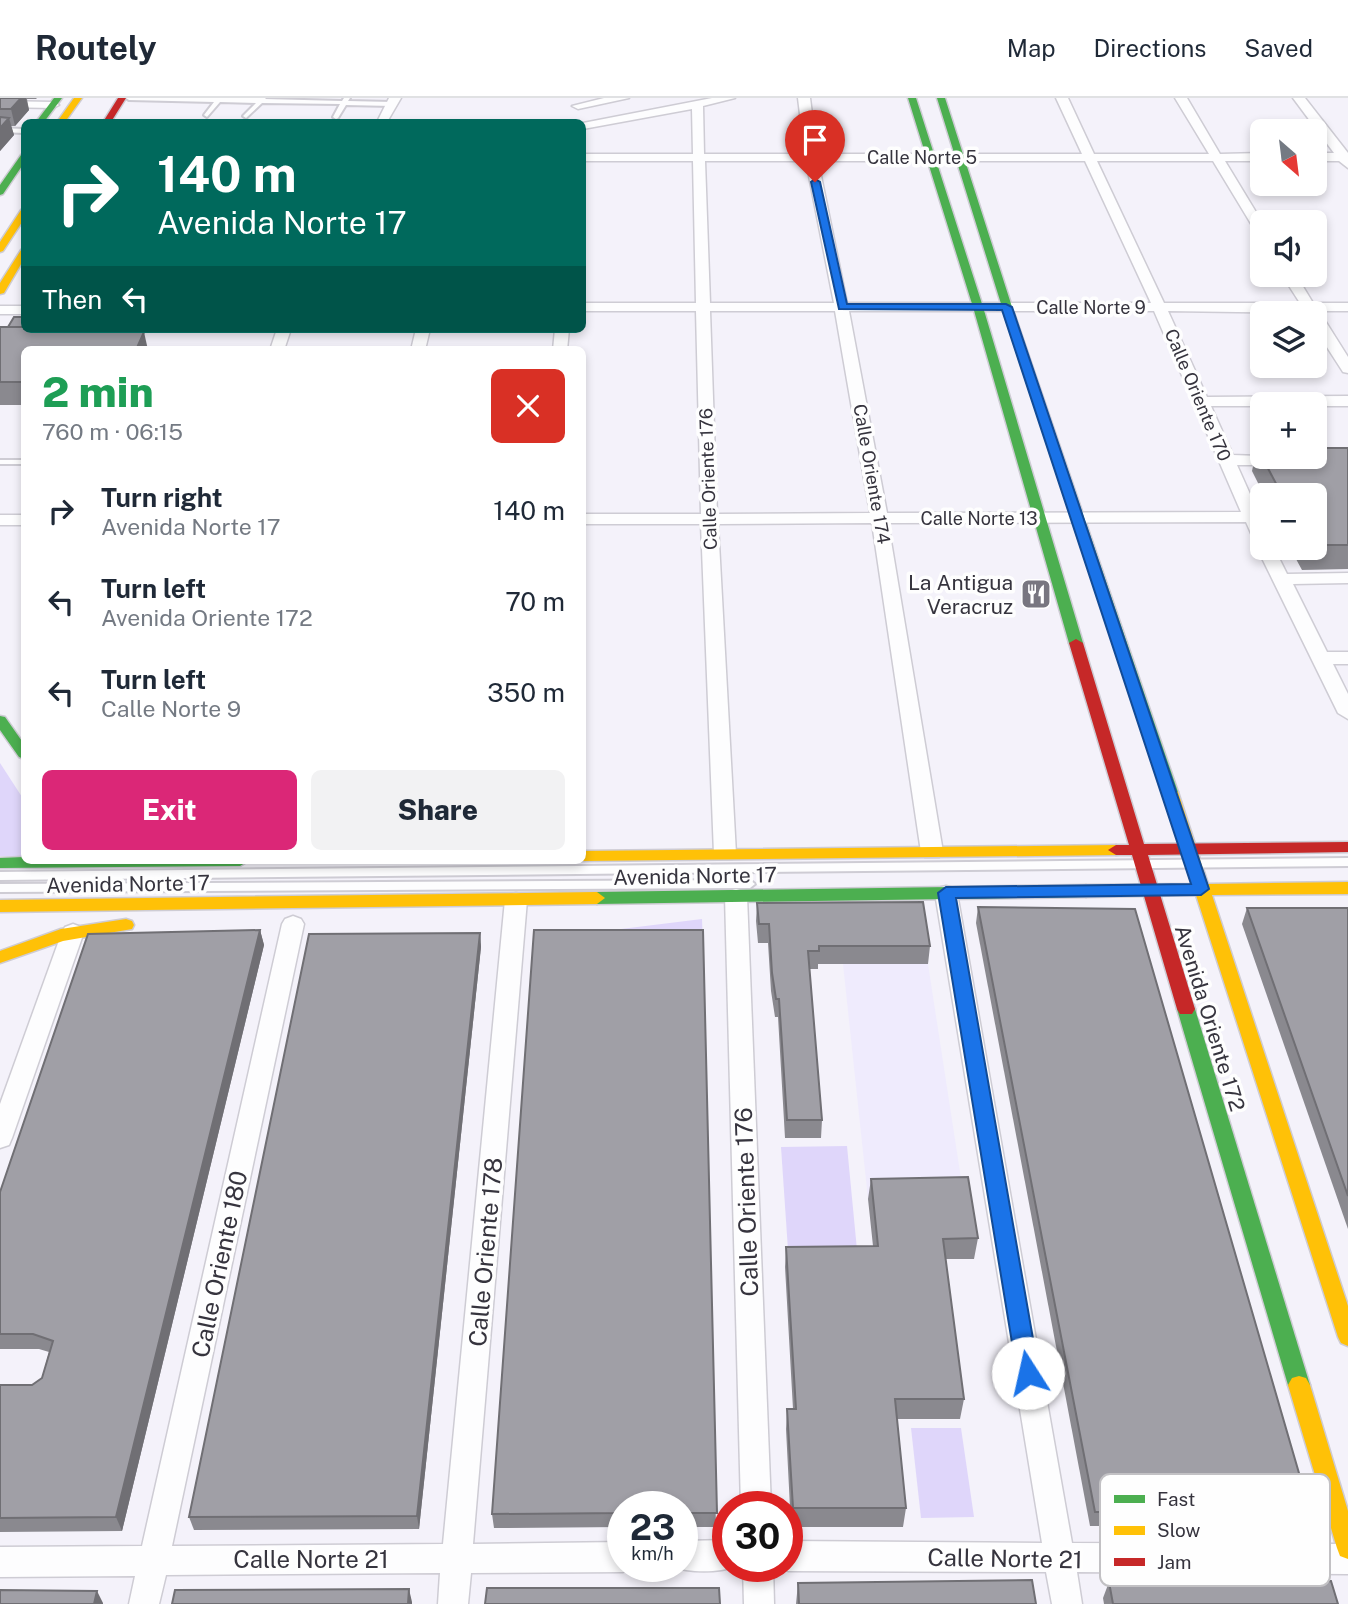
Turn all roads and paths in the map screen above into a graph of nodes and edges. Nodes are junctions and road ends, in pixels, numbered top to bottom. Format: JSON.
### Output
{"nodes":[{"id":1,"x":78,"y":98,"type":"edge"},
{"id":2,"x":122,"y":98,"type":"edge"},
{"id":3,"x":129,"y":98,"type":"edge"},
{"id":4,"x":623,"y":98,"type":"edge"},
{"id":5,"x":729,"y":98,"type":"edge"},
{"id":6,"x":804,"y":98,"type":"edge"},
{"id":7,"x":912,"y":98,"type":"edge"},
{"id":8,"x":941,"y":98,"type":"edge"},
{"id":9,"x":1062,"y":98,"type":"edge"},
{"id":10,"x":1181,"y":98,"type":"edge"},
{"id":11,"x":1299,"y":98,"type":"edge"},
{"id":12,"x":220,"y":99,"type":"edge"},
{"id":13,"x":263,"y":99,"type":"edge"},
{"id":14,"x":306,"y":100,"type":"edge"},
{"id":15,"x":346,"y":100,"type":"edge"},
{"id":16,"x":393,"y":101,"type":"edge"},
{"id":17,"x":56,"y":102,"type":"edge"},
{"id":18,"x":574,"y":102,"type":"edge"},
{"id":19,"x":0,"y":104,"type":"edge"},
{"id":20,"x":697,"y":104,"type":"junction"},
{"id":21,"x":299,"y":114,"type":"dead end"},
{"id":22,"x":207,"y":116,"type":"dead end"},
{"id":23,"x":246,"y":116,"type":"dead end"},
{"id":24,"x":336,"y":117,"type":"dead end"},
{"id":25,"x":42,"y":119,"type":"edge"},
{"id":26,"x":63,"y":119,"type":"edge"},
{"id":27,"x":109,"y":119,"type":"edge"},
{"id":28,"x":384,"y":119,"type":"edge"},
{"id":29,"x":581,"y":119,"type":"edge"},
{"id":30,"x":586,"y":128,"type":"edge"},
{"id":31,"x":0,"y":130,"type":"edge"},
{"id":32,"x":21,"y":131,"type":"edge"},
{"id":33,"x":810,"y":157,"type":"junction"},
{"id":34,"x":930,"y":157,"type":"junction"},
{"id":35,"x":959,"y":157,"type":"junction"},
{"id":36,"x":1091,"y":157,"type":"junction"},
{"id":37,"x":1215,"y":157,"type":"junction"},
{"id":38,"x":1250,"y":157,"type":"edge"},
{"id":39,"x":586,"y":158,"type":"edge"},
{"id":40,"x":696,"y":158,"type":"junction"},
{"id":41,"x":1327,"y":158,"type":"edge"},
{"id":42,"x":1346,"y":159,"type":"edge"},
{"id":43,"x":21,"y":161,"type":"edge"},
{"id":44,"x":0,"y":192,"type":"edge"},
{"id":45,"x":1250,"y":213,"type":"edge"},
{"id":46,"x":21,"y":217,"type":"edge"},
{"id":47,"x":0,"y":249,"type":"edge"},
{"id":48,"x":21,"y":257,"type":"edge"},
{"id":49,"x":0,"y":291,"type":"edge"},
{"id":50,"x":1159,"y":306,"type":"junction"},
{"id":51,"x":586,"y":307,"type":"edge"},
{"id":52,"x":842,"y":307,"type":"junction"},
{"id":53,"x":978,"y":307,"type":"junction"},
{"id":54,"x":1006,"y":307,"type":"junction"},
{"id":55,"x":1348,"y":307,"type":"edge"},
{"id":56,"x":704,"y":308,"type":"junction"},
{"id":57,"x":0,"y":310,"type":"edge"},
{"id":58,"x":21,"y":310,"type":"edge"},
{"id":59,"x":1250,"y":310,"type":"edge"},
{"id":60,"x":1327,"y":310,"type":"edge"},
{"id":61,"x":1327,"y":336,"type":"edge"},
{"id":62,"x":1348,"y":369,"type":"edge"},
{"id":63,"x":1348,"y":401,"type":"edge"},
{"id":64,"x":1202,"y":402,"type":"junction"},
{"id":65,"x":1225,"y":460,"type":"junction"},
{"id":66,"x":1250,"y":460,"type":"edge"},
{"id":67,"x":0,"y":462,"type":"edge"},
{"id":68,"x":21,"y":462,"type":"edge"},
{"id":69,"x":1079,"y":517,"type":"junction"},
{"id":70,"x":1250,"y":517,"type":"joint"},
{"id":71,"x":1038,"y":518,"type":"junction"},
{"id":72,"x":586,"y":519,"type":"edge"},
{"id":73,"x":709,"y":519,"type":"junction"},
{"id":74,"x":880,"y":519,"type":"junction"},
{"id":75,"x":0,"y":520,"type":"edge"},
{"id":76,"x":21,"y":520,"type":"edge"},
{"id":77,"x":1272,"y":560,"type":"edge"},
{"id":78,"x":1348,"y":578,"type":"edge"},
{"id":79,"x":1281,"y":579,"type":"junction"},
{"id":80,"x":1321,"y":658,"type":"junction"},
{"id":81,"x":1348,"y":658,"type":"edge"},
{"id":82,"x":1348,"y":713,"type":"edge"},
{"id":83,"x":0,"y":720,"type":"edge"},
{"id":84,"x":21,"y":750,"type":"edge"},
{"id":85,"x":1348,"y":847,"type":"edge"},
{"id":86,"x":932,"y":852,"type":"junction"},
{"id":87,"x":725,"y":854,"type":"junction"},
{"id":88,"x":1191,"y":855,"type":"junction"},
{"id":89,"x":586,"y":856,"type":"edge"},
{"id":90,"x":1140,"y":856,"type":"junction"},
{"id":91,"x":1348,"y":862,"type":"edge"},
{"id":92,"x":0,"y":863,"type":"edge"},
{"id":93,"x":21,"y":863,"type":"edge"},
{"id":94,"x":0,"y":876,"type":"edge"},
{"id":95,"x":1348,"y":879,"type":"edge"},
{"id":96,"x":1148,"y":884,"type":"junction"},
{"id":97,"x":1200,"y":884,"type":"junction"},
{"id":98,"x":0,"y":888,"type":"edge"},
{"id":99,"x":1348,"y":888,"type":"edge"},
{"id":100,"x":946,"y":893,"type":"junction"},
{"id":101,"x":736,"y":896,"type":"junction"},
{"id":102,"x":516,"y":900,"type":"junction"},
{"id":103,"x":0,"y":906,"type":"edge"},
{"id":104,"x":445,"y":918,"type":"dead end"},
{"id":105,"x":292,"y":924,"type":"dead end"},
{"id":106,"x":141,"y":925,"type":"dead end"},
{"id":107,"x":74,"y":932,"type":"junction"},
{"id":108,"x":0,"y":957,"type":"edge"},
{"id":109,"x":0,"y":1138,"type":"edge"},
{"id":110,"x":1348,"y":1337,"type":"edge"},
{"id":111,"x":1326,"y":1474,"type":"edge"},
{"id":112,"x":1330,"y":1488,"type":"edge"},
{"id":113,"x":755,"y":1491,"type":"edge"},
{"id":114,"x":1348,"y":1548,"type":"edge"},
{"id":115,"x":803,"y":1556,"type":"edge"},
{"id":116,"x":607,"y":1557,"type":"edge"},
{"id":117,"x":155,"y":1559,"type":"junction"},
{"id":118,"x":457,"y":1559,"type":"junction"},
{"id":119,"x":1060,"y":1559,"type":"junction"},
{"id":120,"x":1100,"y":1559,"type":"edge"},
{"id":121,"x":1330,"y":1559,"type":"edge"},
{"id":122,"x":1348,"y":1559,"type":"edge"},
{"id":123,"x":0,"y":1562,"type":"edge"},
{"id":124,"x":758,"y":1582,"type":"edge"},
{"id":125,"x":144,"y":1604,"type":"edge"},
{"id":126,"x":453,"y":1604,"type":"edge"},
{"id":127,"x":759,"y":1604,"type":"edge"},
{"id":128,"x":1068,"y":1604,"type":"edge"}],
"edges":[{"from":1,"to":26,"type":"main road"},
{"from":2,"to":27,"type":"main road"},
{"from":3,"to":12,"type":"lane"},
{"from":4,"to":18,"type":"street"},
{"from":5,"to":20,"type":"street"},
{"from":6,"to":33,"type":"street","name":"Calle Oriente 174"},
{"from":7,"to":34,"type":"main road","name":"Avenida Oriente 172"},
{"from":8,"to":35,"type":"main road","name":"Avenida Oriente 172"},
{"from":9,"to":36,"type":"street","name":"Calle Oriente 170"},
{"from":10,"to":37,"type":"street"},
{"from":11,"to":42,"type":"street"},
{"from":12,"to":13,"type":"lane"},
{"from":12,"to":22,"type":"lane"},
{"from":13,"to":14,"type":"lane"},
{"from":13,"to":23,"type":"lane"},
{"from":14,"to":15,"type":"lane"},
{"from":14,"to":21,"type":"lane"},
{"from":15,"to":16,"type":"lane"},
{"from":15,"to":24,"type":"lane"},
{"from":16,"to":28,"type":"street"},
{"from":17,"to":19,"type":"street"},
{"from":17,"to":25,"type":"main road"},
{"from":18,"to":29,"type":"street"},
{"from":20,"to":30,"type":"street"},
{"from":20,"to":40,"type":"street","name":"Calle Oriente 176"},
{"from":31,"to":32,"type":"lane"},
{"from":33,"to":34,"type":"street","name":"Calle Norte 5"},
{"from":33,"to":40,"type":"street","name":"Calle Norte 5"},
{"from":33,"to":52,"type":"street","name":"Calle Oriente 174"},
{"from":34,"to":35,"type":"street","name":"Calle Norte 5"},
{"from":34,"to":53,"type":"main road","name":"Avenida Oriente 172"},
{"from":35,"to":36,"type":"street","name":"Calle Norte 5"},
{"from":35,"to":54,"type":"main road","name":"Avenida Oriente 172"},
{"from":36,"to":37,"type":"street","name":"Calle Norte 5"},
{"from":36,"to":50,"type":"street","name":"Calle Oriente 170"},
{"from":37,"to":38,"type":"street","name":"Calle Norte 5"},
{"from":37,"to":45,"type":"street"},
{"from":39,"to":40,"type":"street","name":"Calle Norte 5"},
{"from":40,"to":56,"type":"street","name":"Calle Oriente 176"},
{"from":41,"to":42,"type":"street"},
{"from":43,"to":44,"type":"main road"},
{"from":46,"to":47,"type":"main road"},
{"from":48,"to":49,"type":"main road"},
{"from":50,"to":54,"type":"street","name":"Calle Norte 9"},
{"from":50,"to":59,"type":"street","name":"Calle Norte 9"},
{"from":50,"to":64,"type":"street","name":"Calle Oriente 170"},
{"from":51,"to":56,"type":"street","name":"Calle Norte 9"},
{"from":52,"to":53,"type":"street","name":"Calle Norte 9"},
{"from":52,"to":56,"type":"street","name":"Calle Norte 9"},
{"from":52,"to":74,"type":"street","name":"Calle Oriente 174"},
{"from":53,"to":54,"type":"street","name":"Calle Norte 9"},
{"from":53,"to":71,"type":"main road","name":"Avenida Oriente 172"},
{"from":54,"to":69,"type":"main road","name":"Avenida Oriente 172"},
{"from":55,"to":60,"type":"street","name":"Calle Norte 9"},
{"from":56,"to":73,"type":"street","name":"Calle Oriente 176"},
{"from":57,"to":58,"type":"street"},
{"from":61,"to":62,"type":"street"},
{"from":63,"to":64,"type":"street"},
{"from":64,"to":65,"type":"street","name":"Calle Oriente 170"},
{"from":65,"to":66,"type":"street"},
{"from":65,"to":70,"type":"street","name":"Calle Oriente 170"},
{"from":67,"to":68,"type":"lane"},
{"from":69,"to":70,"type":"street","name":"Calle Norte 13"},
{"from":69,"to":71,"type":"street","name":"Calle Norte 13"},
{"from":69,"to":88,"type":"main road","name":"Avenida Oriente 172"},
{"from":71,"to":74,"type":"street","name":"Calle Norte 13"},
{"from":71,"to":90,"type":"main road","name":"Avenida Oriente 172"},
{"from":72,"to":73,"type":"street","name":"Calle Norte 13"},
{"from":73,"to":74,"type":"street","name":"Calle Norte 13"},
{"from":73,"to":87,"type":"street","name":"Calle Oriente 176"},
{"from":74,"to":86,"type":"street","name":"Calle Oriente 174"},
{"from":75,"to":76,"type":"street"},
{"from":77,"to":79,"type":"street"},
{"from":78,"to":79,"type":"street"},
{"from":79,"to":80,"type":"street"},
{"from":80,"to":81,"type":"street"},
{"from":80,"to":82,"type":"street"},
{"from":83,"to":84,"type":"main road"},
{"from":85,"to":88,"type":"main road","name":"Avenida Norte 17"},
{"from":86,"to":87,"type":"main road","name":"Avenida Norte 17"},
{"from":86,"to":90,"type":"main road","name":"Avenida Norte 17"},
{"from":87,"to":89,"type":"main road","name":"Avenida Norte 17"},
{"from":88,"to":90,"type":"main road","name":"Avenida Norte 17"},
{"from":88,"to":91,"type":"lane"},
{"from":88,"to":97,"type":"main road","name":"Avenida Oriente 172"},
{"from":90,"to":94,"type":"lane"},
{"from":90,"to":96,"type":"main road","name":"Avenida Oriente 172"},
{"from":92,"to":93,"type":"main road","name":"Avenida Norte 17"},
{"from":95,"to":97,"type":"lane"},
{"from":96,"to":97,"type":"main road","name":"Avenida Norte 17"},
{"from":96,"to":98,"type":"lane"},
{"from":96,"to":100,"type":"main road","name":"Avenida Norte 17"},
{"from":96,"to":111,"type":"main road","name":"Avenida Oriente 172"},
{"from":97,"to":99,"type":"main road","name":"Avenida Norte 17"},
{"from":97,"to":110,"type":"main road","name":"Avenida Oriente 172"},
{"from":100,"to":101,"type":"main road","name":"Avenida Norte 17"},
{"from":100,"to":119,"type":"street"},
{"from":101,"to":102,"type":"main road","name":"Avenida Norte 17"},
{"from":101,"to":113,"type":"street","name":"Calle Oriente 176"},
{"from":102,"to":103,"type":"main road","name":"Avenida Norte 17"},
{"from":102,"to":104,"type":"main road"},
{"from":102,"to":118,"type":"street","name":"Calle Oriente 178"},
{"from":105,"to":117,"type":"street","name":"Calle Oriente 180"},
{"from":106,"to":107,"type":"main road"},
{"from":107,"to":108,"type":"main road"},
{"from":107,"to":109,"type":"street"},
{"from":112,"to":114,"type":"main road","name":"Avenida Oriente 172"},
{"from":115,"to":119,"type":"street","name":"Calle Norte 21"},
{"from":116,"to":118,"type":"street","name":"Calle Norte 21"},
{"from":117,"to":118,"type":"street","name":"Calle Norte 21"},
{"from":117,"to":123,"type":"street","name":"Calle Norte 21"},
{"from":117,"to":125,"type":"street","name":"Calle Oriente 180"},
{"from":118,"to":126,"type":"street","name":"Calle Oriente 178"},
{"from":119,"to":120,"type":"street","name":"Calle Norte 21"},
{"from":119,"to":128,"type":"street"},
{"from":121,"to":122,"type":"street","name":"Calle Norte 21"},
{"from":124,"to":127,"type":"street"}]}
